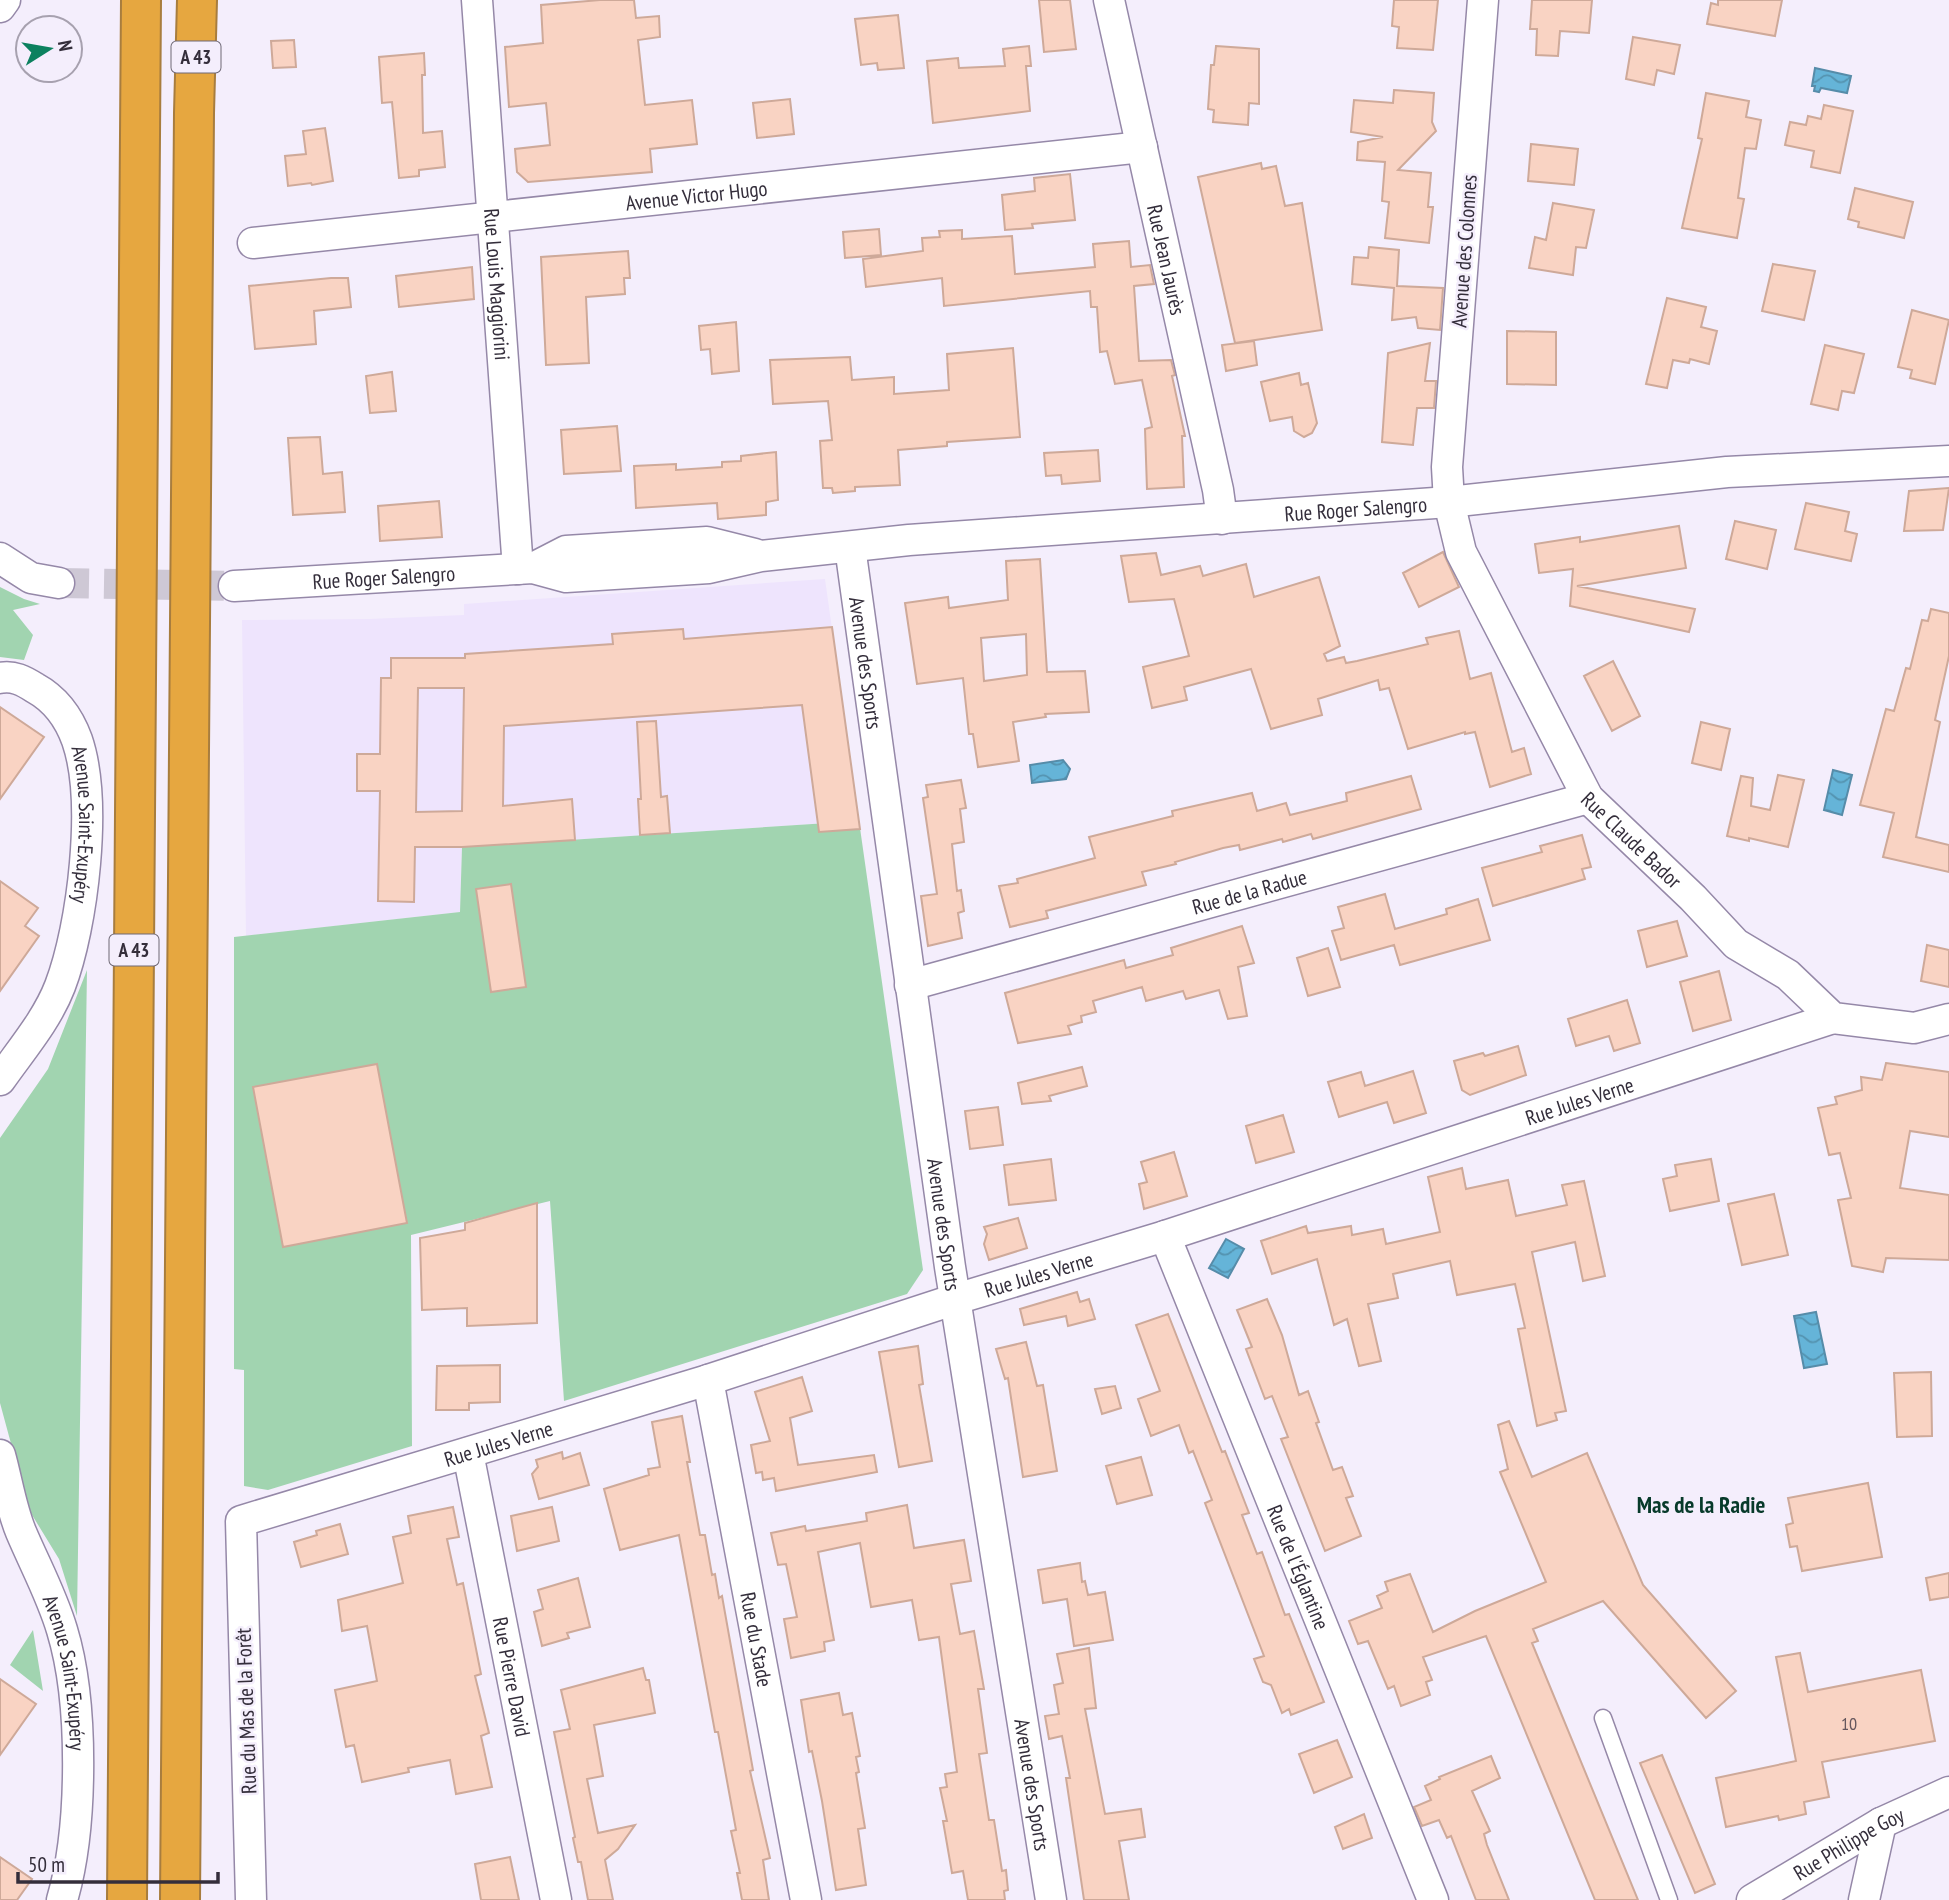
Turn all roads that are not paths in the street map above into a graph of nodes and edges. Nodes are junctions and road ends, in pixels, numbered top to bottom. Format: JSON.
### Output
{"nodes":[{"id":1,"x":5,"y":0,"type":"edge"},
{"id":2,"x":141,"y":0,"type":"edge"},
{"id":3,"x":197,"y":0,"type":"edge"},
{"id":4,"x":477,"y":0,"type":"edge"},
{"id":5,"x":1108,"y":0,"type":"edge"},
{"id":6,"x":1483,"y":0,"type":"edge"},
{"id":7,"x":0,"y":7,"type":"edge"},
{"id":8,"x":1142,"y":147,"type":"junction"},
{"id":9,"x":494,"y":216,"type":"junction"},
{"id":10,"x":253,"y":243,"type":"dead end"},
{"id":11,"x":1949,"y":461,"type":"edge"},
{"id":12,"x":1449,"y":502,"type":"junction"},
{"id":13,"x":1222,"y":519,"type":"junction"},
{"id":14,"x":850,"y":547,"type":"junction"},
{"id":15,"x":0,"y":558,"type":"edge"},
{"id":16,"x":526,"y":568,"type":"junction"},
{"id":17,"x":59,"y":583,"type":"tunnel mouth"},
{"id":18,"x":234,"y":586,"type":"tunnel mouth"},
{"id":19,"x":0,"y":678,"type":"edge"},
{"id":20,"x":1588,"y":798,"type":"junction"},
{"id":21,"x":911,"y":985,"type":"junction"},
{"id":22,"x":1833,"y":1018,"type":"junction"},
{"id":23,"x":1949,"y":1019,"type":"edge"},
{"id":24,"x":0,"y":1080,"type":"edge"},
{"id":25,"x":1165,"y":1236,"type":"junction"},
{"id":26,"x":956,"y":1299,"type":"junction"},
{"id":27,"x":708,"y":1380,"type":"junction"},
{"id":28,"x":468,"y":1453,"type":"junction"},
{"id":29,"x":0,"y":1455,"type":"edge"},
{"id":30,"x":241,"y":1521,"type":"joint"},
{"id":31,"x":1603,"y":1718,"type":"dead end"},
{"id":32,"x":1949,"y":1792,"type":"edge"},
{"id":33,"x":1881,"y":1823,"type":"junction"},
{"id":34,"x":62,"y":1900,"type":"edge"},
{"id":35,"x":127,"y":1900,"type":"edge"},
{"id":36,"x":180,"y":1900,"type":"edge"},
{"id":37,"x":251,"y":1900,"type":"edge"},
{"id":38,"x":556,"y":1900,"type":"edge"},
{"id":39,"x":806,"y":1900,"type":"edge"},
{"id":40,"x":1051,"y":1900,"type":"edge"},
{"id":41,"x":1433,"y":1900,"type":"edge"},
{"id":42,"x":1669,"y":1900,"type":"edge"},
{"id":43,"x":1752,"y":1900,"type":"edge"},
{"id":44,"x":1864,"y":1900,"type":"edge"}],
"edges":[{"from":1,"to":7,"type":"street"},
{"from":2,"to":35,"type":"highway","number":"A 43"},
{"from":3,"to":36,"type":"highway","number":"A 43"},
{"from":4,"to":9,"type":"street","name":"Rue Louis Maggiorini"},
{"from":5,"to":8,"type":"street","name":"Rue Jean Jaurès"},
{"from":6,"to":12,"type":"street","name":"Avenue des Colonnes"},
{"from":8,"to":9,"type":"street","name":"Avenue Victor Hugo"},
{"from":8,"to":13,"type":"street","name":"Rue Jean Jaurès"},
{"from":9,"to":10,"type":"street","name":"Avenue Victor Hugo"},
{"from":9,"to":16,"type":"street","name":"Rue Louis Maggiorini"},
{"from":11,"to":12,"type":"street","name":"Rue Roger Salengro"},
{"from":12,"to":13,"type":"street","name":"Rue Roger Salengro"},
{"from":12,"to":20,"type":"street","name":"Rue Claude Bador"},
{"from":13,"to":14,"type":"street","name":"Rue Roger Salengro"},
{"from":14,"to":16,"type":"street","name":"Rue Roger Salengro"},
{"from":14,"to":21,"type":"street","name":"Avenue des Sports"},
{"from":15,"to":17,"type":"street"},
{"from":16,"to":18,"type":"street","name":"Rue Roger Salengro"},
{"from":19,"to":24,"type":"street","name":"Avenue Saint-Exupéry"},
{"from":20,"to":21,"type":"street","name":"Rue de la Radue"},
{"from":20,"to":22,"type":"street","name":"Rue Claude Bador"},
{"from":21,"to":26,"type":"street","name":"Avenue des Sports"},
{"from":22,"to":23,"type":"street"},
{"from":22,"to":25,"type":"street","name":"Rue Jules Verne"},
{"from":25,"to":26,"type":"street","name":"Rue Jules Verne"},
{"from":25,"to":41,"type":"street","name":"Rue de l'Églantine"},
{"from":26,"to":27,"type":"street","name":"Rue Jules Verne"},
{"from":26,"to":40,"type":"street","name":"Avenue des Sports"},
{"from":27,"to":28,"type":"street","name":"Rue Jules Verne"},
{"from":27,"to":39,"type":"street","name":"Rue du Stade"},
{"from":28,"to":30,"type":"street","name":"Rue Jules Verne"},
{"from":28,"to":38,"type":"street","name":"Rue Pierre David"},
{"from":29,"to":34,"type":"street","name":"Avenue Saint-Exupéry"},
{"from":30,"to":37,"type":"street","name":"Rue du Mas de la Forêt"},
{"from":31,"to":42,"type":"lane"},
{"from":32,"to":33,"type":"street","name":"Rue Philippe Goy"},
{"from":33,"to":43,"type":"street","name":"Rue Philippe Goy"},
{"from":33,"to":44,"type":"street"}]}
